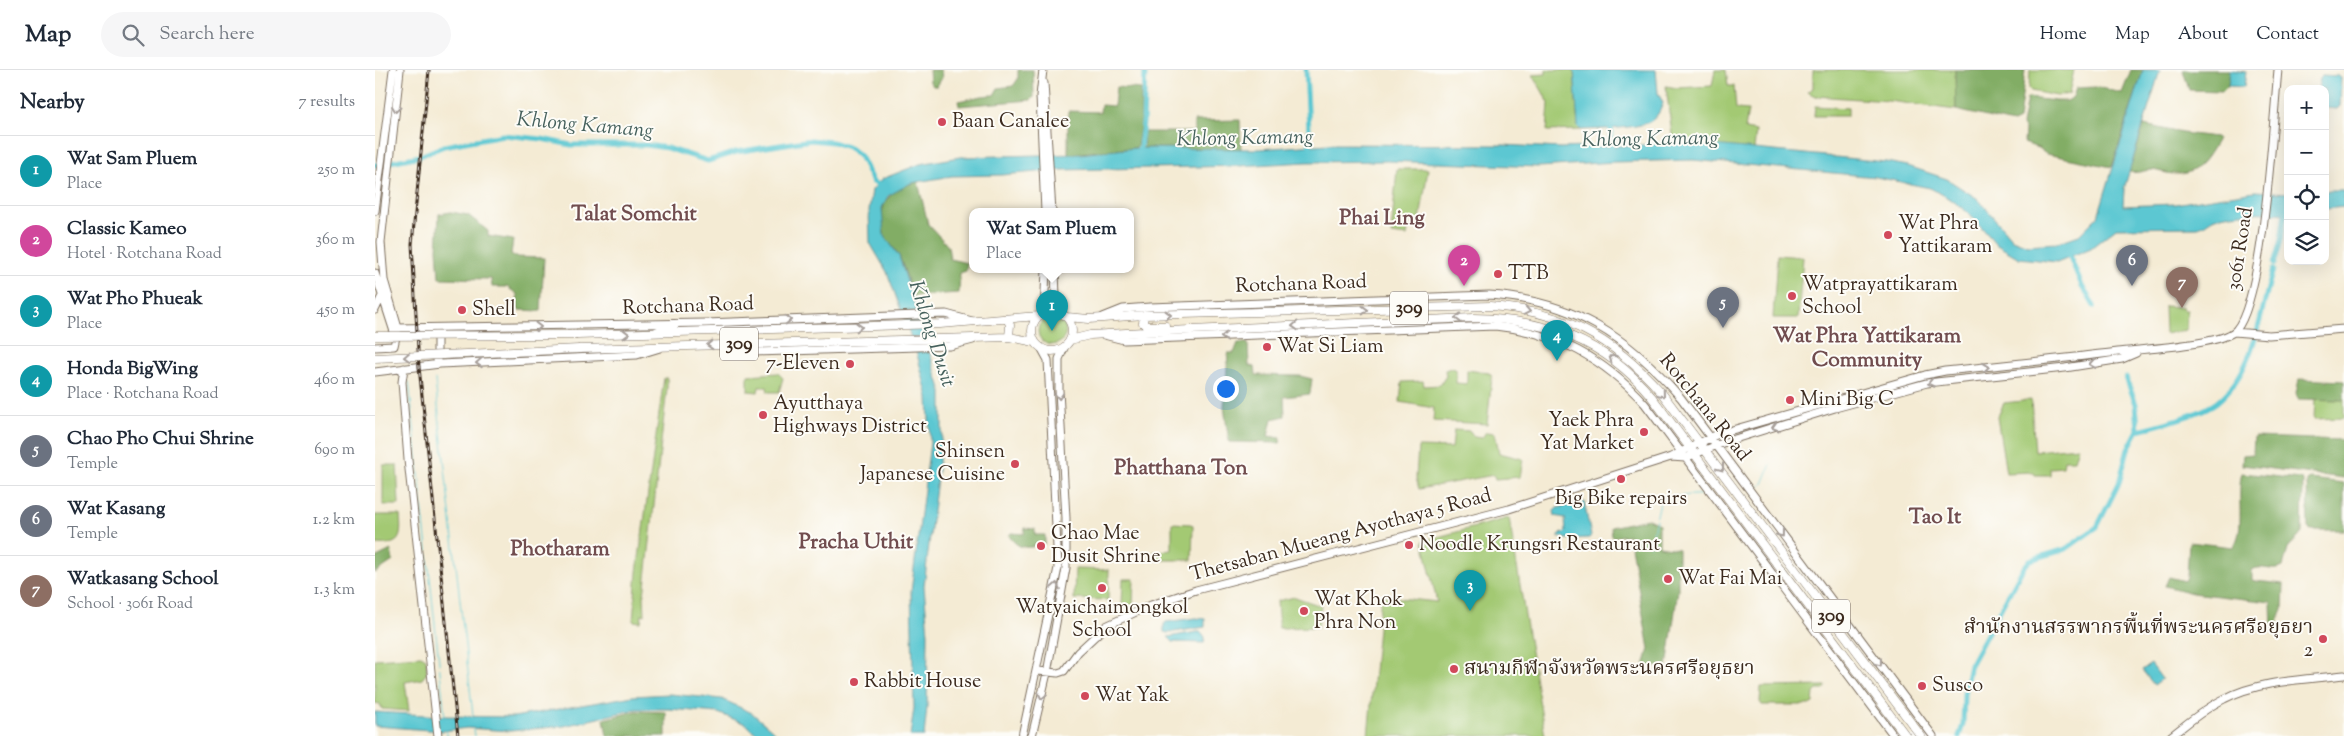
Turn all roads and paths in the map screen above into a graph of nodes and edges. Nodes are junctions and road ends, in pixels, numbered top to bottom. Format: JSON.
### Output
{"nodes":[{"id":1,"x":393,"y":70,"type":"edge"},
{"id":2,"x":401,"y":70,"type":"edge"},
{"id":3,"x":1043,"y":70,"type":"edge"},
{"id":4,"x":2278,"y":70,"type":"edge"},
{"id":5,"x":1047,"y":185,"type":"junction"},
{"id":6,"x":377,"y":196,"type":"junction"},
{"id":7,"x":385,"y":197,"type":"junction"},
{"id":8,"x":1045,"y":208,"type":"edge"},
{"id":9,"x":1051,"y":208,"type":"edge"},
{"id":10,"x":375,"y":211,"type":"edge"},
{"id":11,"x":375,"y":273,"type":"edge"},
{"id":12,"x":1046,"y":273,"type":"edge"},
{"id":13,"x":1055,"y":273,"type":"edge"},
{"id":14,"x":382,"y":296,"type":"junction"},
{"id":15,"x":1346,"y":310,"type":"junction"},
{"id":16,"x":375,"y":312,"type":"edge"},
{"id":17,"x":1059,"y":312,"type":"junction"},
{"id":18,"x":1041,"y":314,"type":"junction"},
{"id":19,"x":1144,"y":315,"type":"junction"},
{"id":20,"x":389,"y":316,"type":"junction"},
{"id":21,"x":1067,"y":318,"type":"junction"},
{"id":22,"x":1099,"y":319,"type":"junction"},
{"id":23,"x":1008,"y":320,"type":"junction"},
{"id":24,"x":977,"y":322,"type":"junction"},
{"id":25,"x":676,"y":324,"type":"junction"},
{"id":26,"x":1346,"y":324,"type":"junction"},
{"id":27,"x":398,"y":328,"type":"junction"},
{"id":28,"x":437,"y":329,"type":"junction"},
{"id":29,"x":2344,"y":329,"type":"edge"},
{"id":30,"x":1213,"y":330,"type":"junction"},
{"id":31,"x":1256,"y":332,"type":"junction"},
{"id":32,"x":2234,"y":332,"type":"junction"},
{"id":33,"x":650,"y":334,"type":"junction"},
{"id":34,"x":1103,"y":335,"type":"junction"},
{"id":35,"x":375,"y":336,"type":"edge"},
{"id":36,"x":1009,"y":337,"type":"junction"},
{"id":37,"x":397,"y":338,"type":"junction"},
{"id":38,"x":1070,"y":340,"type":"junction"},
{"id":39,"x":1035,"y":342,"type":"junction"},
{"id":40,"x":375,"y":347,"type":"edge"},
{"id":41,"x":666,"y":347,"type":"junction"},
{"id":42,"x":1064,"y":348,"type":"junction"},
{"id":43,"x":1042,"y":349,"type":"junction"},
{"id":44,"x":2139,"y":351,"type":"junction"},
{"id":45,"x":375,"y":358,"type":"edge"},
{"id":46,"x":440,"y":364,"type":"junction"},
{"id":47,"x":401,"y":369,"type":"junction"},
{"id":48,"x":375,"y":372,"type":"edge"},
{"id":49,"x":1711,"y":438,"type":"junction"},
{"id":50,"x":1701,"y":442,"type":"junction"},
{"id":51,"x":1716,"y":446,"type":"junction"},
{"id":52,"x":1689,"y":448,"type":"junction"},
{"id":53,"x":1707,"y":450,"type":"junction"},
{"id":54,"x":1679,"y":452,"type":"junction"},
{"id":55,"x":1695,"y":455,"type":"junction"},
{"id":56,"x":1671,"y":457,"type":"junction"},
{"id":57,"x":1685,"y":458,"type":"junction"},
{"id":58,"x":1819,"y":584,"type":"junction"},
{"id":59,"x":1811,"y":589,"type":"junction"},
{"id":60,"x":1801,"y":596,"type":"junction"},
{"id":61,"x":1793,"y":602,"type":"junction"},
{"id":62,"x":1037,"y":671,"type":"junction"},
{"id":63,"x":1047,"y":673,"type":"junction"},
{"id":64,"x":2344,"y":675,"type":"edge"},
{"id":65,"x":437,"y":734,"type":"edge"},
{"id":66,"x":1022,"y":736,"type":"edge"},
{"id":67,"x":1033,"y":736,"type":"edge"},
{"id":68,"x":1894,"y":736,"type":"edge"},
{"id":69,"x":1906,"y":736,"type":"edge"},
{"id":70,"x":1921,"y":736,"type":"edge"},
{"id":71,"x":1933,"y":736,"type":"edge"},
{"id":72,"x":2171,"y":736,"type":"edge"}],
"edges":[{"from":1,"to":6,"type":"main road"},
{"from":2,"to":7,"type":"main road","one_way":true},
{"from":3,"to":5,"type":"main road"},
{"from":4,"to":32,"type":"main road","name":"3061 Road"},
{"from":5,"to":8,"type":"main road"},
{"from":5,"to":9,"type":"main road"},
{"from":6,"to":7,"type":"main road"},
{"from":6,"to":10,"type":"main road"},
{"from":7,"to":27,"type":"main road"},
{"from":11,"to":14,"type":"main road"},
{"from":12,"to":18,"type":"main road"},
{"from":13,"to":17,"type":"main road"},
{"from":14,"to":16,"type":"main road"},
{"from":14,"to":20,"type":"main road"},
{"from":19,"to":15,"type":"main road","name":"Rotchana Road","number":"309","one_way":true},
{"from":15,"to":26,"type":"main road"},
{"from":15,"to":50,"type":"main road","name":"Rotchana Road","number":"309","one_way":true},
{"from":16,"to":20,"type":"main road"},
{"from":17,"to":18,"type":"main road"},
{"from":17,"to":21,"type":"main road"},
{"from":18,"to":23,"type":"main road","name":"Rotchana Road","number":"309"},
{"from":18,"to":39,"type":"main road"},
{"from":19,"to":22,"type":"main road","name":"Rotchana Road","number":"309"},
{"from":19,"to":30,"type":"main road"},
{"from":20,"to":37,"type":"main road"},
{"from":21,"to":22,"type":"main road","name":"Rotchana Road","number":"309"},
{"from":21,"to":38,"type":"main road"},
{"from":22,"to":49,"type":"main road","name":"Rotchana Road"},
{"from":23,"to":24,"type":"main road","name":"Rotchana Road","number":"309"},
{"from":23,"to":36,"type":"main road"},
{"from":25,"to":24,"type":"main road","name":"Rotchana Road","one_way":true},
{"from":33,"to":24,"type":"main road","name":"Rotchana Road","number":"309","one_way":true},
{"from":28,"to":25,"type":"main road","name":"Rotchana Road","one_way":true},
{"from":25,"to":33,"type":"main road"},
{"from":26,"to":31,"type":"main road","name":"Rotchana Road","number":"309","one_way":true},
{"from":52,"to":26,"type":"main road","name":"Rotchana Road","number":"309","one_way":true},
{"from":27,"to":28,"type":"main road","name":"Rotchana Road"},
{"from":27,"to":37,"type":"main road"},
{"from":28,"to":46,"type":"main road"},
{"from":29,"to":32,"type":"main road"},
{"from":30,"to":31,"type":"main road","name":"Rotchana Road","number":"309"},
{"from":30,"to":34,"type":"main road","name":"Rotchana Road","number":"309"},
{"from":31,"to":34,"type":"main road","name":"Rotchana Road","one_way":true},
{"from":31,"to":54,"type":"main road","name":"Rotchana Road"},
{"from":32,"to":44,"type":"main road"},
{"from":35,"to":33,"type":"main road","name":"Rotchana Road","number":"309","one_way":true,"bridge":true},
{"from":34,"to":38,"type":"main road","name":"Rotchana Road","number":"309"},
{"from":36,"to":39,"type":"main road","name":"Rotchana Road","number":"309"},
{"from":36,"to":41,"type":"main road","name":"Rotchana Road","number":"309","one_way":true},
{"from":37,"to":40,"type":"main road"},
{"from":38,"to":42,"type":"main road"},
{"from":39,"to":43,"type":"main road"},
{"from":41,"to":45,"type":"main road","name":"Rotchana Road","number":"309","one_way":true,"bridge":true},
{"from":41,"to":46,"type":"main road","name":"Rotchana Road","one_way":true},
{"from":42,"to":43,"type":"main road"},
{"from":42,"to":63,"type":"main road","one_way":true},
{"from":62,"to":43,"type":"main road","one_way":true},
{"from":49,"to":44,"type":"main road","name":"Thetsaban Mueang Ayothaya 5 Road","one_way":true},
{"from":44,"to":51,"type":"main road","name":"Thetsaban Mueang Ayothaya 5 Road","one_way":true},
{"from":46,"to":47,"type":"main road","name":"Rotchana Road"},
{"from":47,"to":48,"type":"main road","name":"Rotchana Road"},
{"from":47,"to":65,"type":"main road"},
{"from":49,"to":50,"type":"main road","name":"Thetsaban Mueang Ayothaya 5 Road"},
{"from":49,"to":51,"type":"main road","name":"Rotchana Road"},
{"from":50,"to":52,"type":"main road","name":"Thetsaban Mueang Ayothaya 5 Road"},
{"from":50,"to":53,"type":"main road","name":"Rotchana Road","number":"309"},
{"from":51,"to":53,"type":"main road","name":"Thetsaban Mueang Ayothaya 5 Road"},
{"from":51,"to":58,"type":"main road","name":"Rotchana Road","one_way":true},
{"from":52,"to":54,"type":"main road","name":"Thetsaban Mueang Ayothaya 5 Road"},
{"from":52,"to":55,"type":"main road","name":"Rotchana Road","number":"309"},
{"from":53,"to":55,"type":"main road","name":"Thetsaban Mueang Ayothaya 5 Road"},
{"from":53,"to":59,"type":"main road","name":"Rotchana Road","number":"309","one_way":true},
{"from":54,"to":56,"type":"main road","name":"Thetsaban Mueang Ayothaya 5 Road"},
{"from":54,"to":57,"type":"main road","name":"Rotchana Road"},
{"from":55,"to":57,"type":"main road","name":"Thetsaban Mueang Ayothaya 5 Road"},
{"from":55,"to":60,"type":"main road","name":"Rotchana Road","number":"309"},
{"from":56,"to":57,"type":"main road","name":"Thetsaban Mueang Ayothaya 5 Road"},
{"from":56,"to":63,"type":"main road","name":"Thetsaban Mueang Ayothaya 5 Road"},
{"from":57,"to":61,"type":"main road","name":"Rotchana Road"},
{"from":58,"to":59,"type":"main road"},
{"from":58,"to":71,"type":"main road","name":"Rotchana Road","one_way":true},
{"from":59,"to":70,"type":"main road","name":"Rotchana Road","number":"309"},
{"from":60,"to":61,"type":"main road"},
{"from":60,"to":69,"type":"main road","name":"Rotchana Road","number":"309"},
{"from":61,"to":68,"type":"main road","name":"Rotchana Road"},
{"from":62,"to":63,"type":"main road"},
{"from":62,"to":66,"type":"main road"},
{"from":63,"to":67,"type":"main road","one_way":true},
{"from":64,"to":72,"type":"main road"}]}
